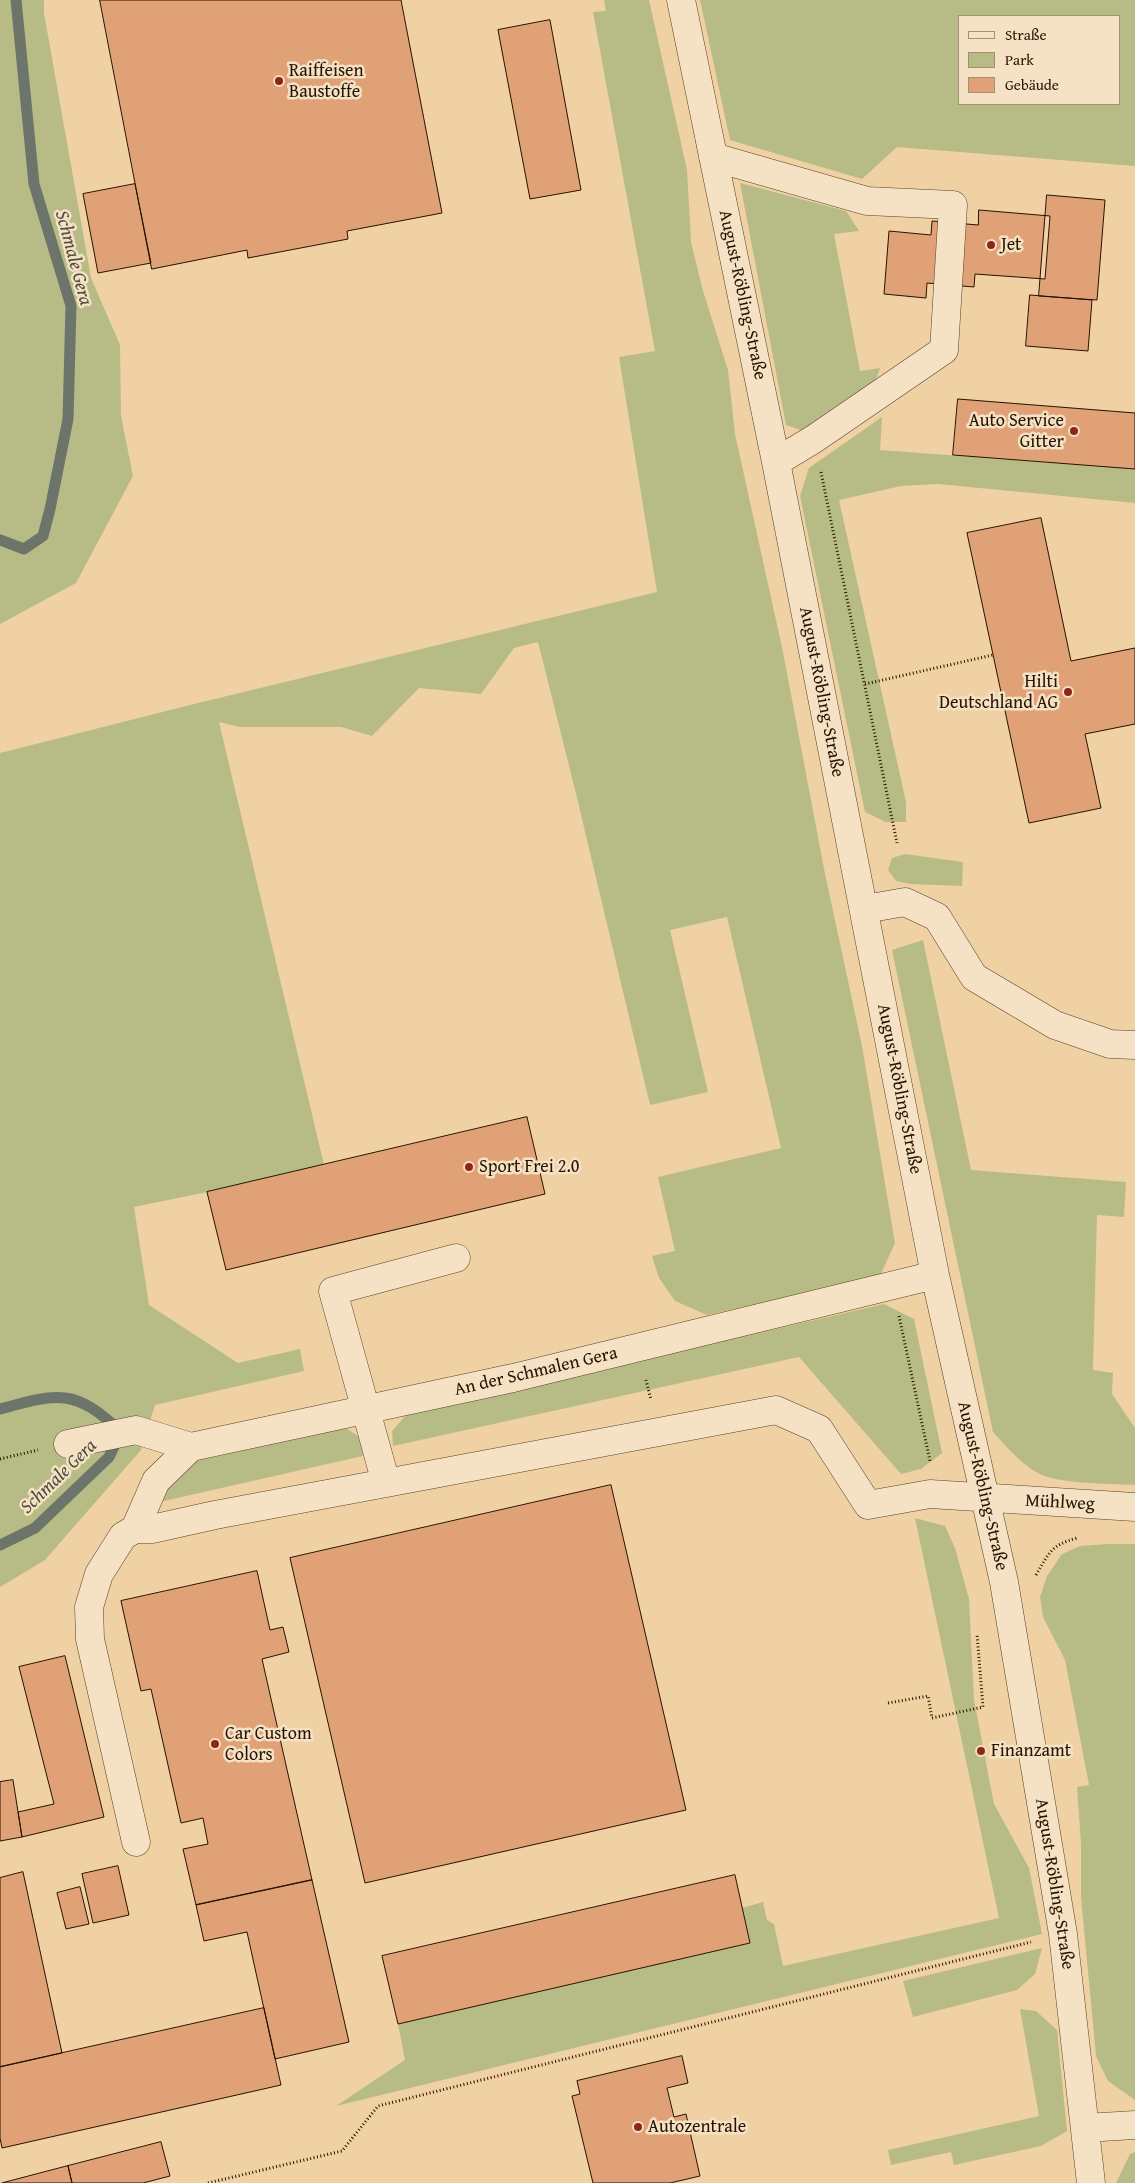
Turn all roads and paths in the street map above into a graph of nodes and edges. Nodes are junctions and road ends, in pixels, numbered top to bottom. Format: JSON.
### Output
{"nodes":[{"id":1,"x":681,"y":0,"type":"edge"},
{"id":2,"x":713,"y":157,"type":"junction"},
{"id":3,"x":814,"y":439,"type":"junction"},
{"id":4,"x":776,"y":462,"type":"junction"},
{"id":5,"x":993,"y":654,"type":"dead end"},
{"id":6,"x":866,"y":684,"type":"junction"},
{"id":7,"x":897,"y":843,"type":"dead end"},
{"id":8,"x":865,"y":909,"type":"junction"},
{"id":9,"x":1135,"y":1045,"type":"edge"},
{"id":10,"x":456,"y":1258,"type":"dead end"},
{"id":11,"x":935,"y":1275,"type":"junction"},
{"id":12,"x":639,"y":1347,"type":"junction"},
{"id":13,"x":366,"y":1411,"type":"junction"},
{"id":14,"x":658,"y":1433,"type":"junction"},
{"id":15,"x":75,"y":1443,"type":"joint"},
{"id":16,"x":191,"y":1447,"type":"junction"},
{"id":17,"x":0,"y":1459,"type":"edge"},
{"id":18,"x":386,"y":1483,"type":"junction"},
{"id":19,"x":985,"y":1496,"type":"junction"},
{"id":20,"x":1135,"y":1507,"type":"edge"},
{"id":21,"x":135,"y":1529,"type":"junction"},
{"id":22,"x":977,"y":1626,"type":"dead end"},
{"id":23,"x":888,"y":1703,"type":"dead end"},
{"id":24,"x":136,"y":1842,"type":"dead end"},
{"id":25,"x":1063,"y":1934,"type":"junction"},
{"id":26,"x":1135,"y":2125,"type":"edge"},
{"id":27,"x":1085,"y":2128,"type":"junction"},
{"id":28,"x":208,"y":2183,"type":"edge"},
{"id":29,"x":1091,"y":2183,"type":"edge"}],
"edges":[{"from":1,"to":2,"type":"street","name":"August-Röbling-Straße"},
{"from":2,"to":3,"type":"street"},
{"from":2,"to":4,"type":"street","name":"August-Röbling-Straße"},
{"from":3,"to":4,"type":"street"},
{"from":3,"to":6,"type":"path"},
{"from":4,"to":8,"type":"street","name":"August-Röbling-Straße"},
{"from":5,"to":6,"type":"path"},
{"from":6,"to":7,"type":"path"},
{"from":8,"to":9,"type":"street"},
{"from":8,"to":11,"type":"street","name":"August-Röbling-Straße"},
{"from":10,"to":13,"type":"street"},
{"from":11,"to":12,"type":"street","name":"An der Schmalen Gera"},
{"from":11,"to":19,"type":"street","name":"August-Röbling-Straße"},
{"from":12,"to":13,"type":"street","name":"An der Schmalen Gera"},
{"from":12,"to":14,"type":"path"},
{"from":13,"to":16,"type":"street","name":"An der Schmalen Gera"},
{"from":13,"to":18,"type":"street"},
{"from":14,"to":18,"type":"street"},
{"from":14,"to":19,"type":"street","name":"Mühlweg"},
{"from":15,"to":16,"type":"street","name":"An der Schmalen Gera"},
{"from":15,"to":17,"type":"path"},
{"from":16,"to":21,"type":"street"},
{"from":18,"to":21,"type":"street"},
{"from":19,"to":20,"type":"street","name":"Mühlweg"},
{"from":19,"to":25,"type":"street","name":"August-Röbling-Straße"},
{"from":21,"to":24,"type":"street"},
{"from":22,"to":23,"type":"path"},
{"from":25,"to":27,"type":"street","name":"August-Röbling-Straße"},
{"from":25,"to":28,"type":"path"},
{"from":26,"to":27,"type":"street"},
{"from":27,"to":29,"type":"street","name":"August-Röbling-Straße"}]}
